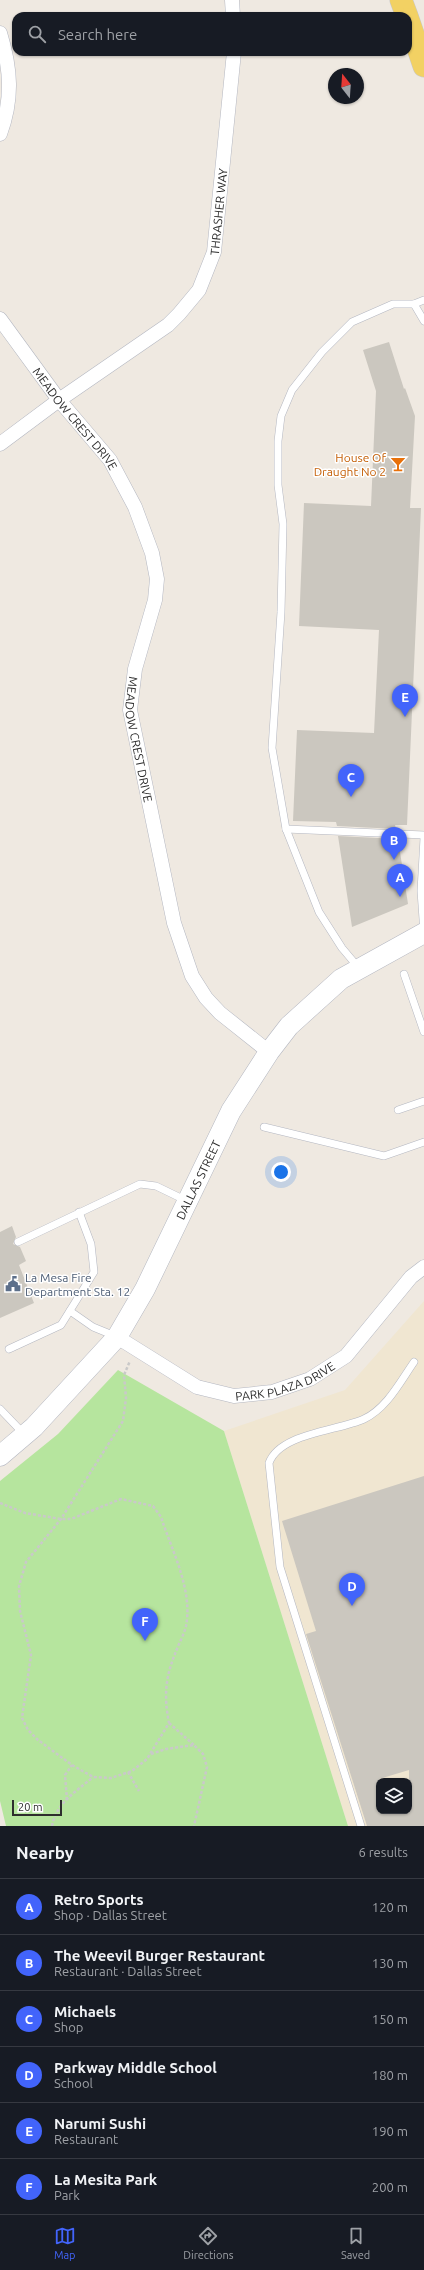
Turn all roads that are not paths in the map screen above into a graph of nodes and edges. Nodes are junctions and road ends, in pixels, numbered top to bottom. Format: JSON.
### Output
{"nodes":[{"id":1,"x":232,"y":0,"type":"edge"},
{"id":2,"x":401,"y":0,"type":"edge"},
{"id":3,"x":233,"y":12,"type":"edge"},
{"id":4,"x":406,"y":12,"type":"edge"},
{"id":5,"x":412,"y":31,"type":"edge"},
{"id":6,"x":0,"y":33,"type":"edge"},
{"id":7,"x":234,"y":56,"type":"edge"},
{"id":8,"x":424,"y":66,"type":"edge"},
{"id":9,"x":0,"y":134,"type":"edge"},
{"id":10,"x":424,"y":300,"type":"edge"},
{"id":11,"x":414,"y":304,"type":"junction"},
{"id":12,"x":0,"y":319,"type":"edge"},
{"id":13,"x":424,"y":321,"type":"edge"},
{"id":14,"x":59,"y":400,"type":"junction"},
{"id":15,"x":0,"y":444,"type":"edge"},
{"id":16,"x":286,"y":829,"type":"junction"},
{"id":17,"x":424,"y":836,"type":"edge"},
{"id":18,"x":423,"y":860,"type":"edge"},
{"id":19,"x":424,"y":933,"type":"edge"},
{"id":20,"x":359,"y":969,"type":"junction"},
{"id":21,"x":404,"y":974,"type":"dead end"},
{"id":22,"x":424,"y":1032,"type":"edge"},
{"id":23,"x":270,"y":1052,"type":"junction"},
{"id":24,"x":424,"y":1101,"type":"edge"},
{"id":25,"x":398,"y":1110,"type":"dead end"},
{"id":26,"x":264,"y":1126,"type":"dead end"},
{"id":27,"x":424,"y":1142,"type":"edge"},
{"id":28,"x":188,"y":1201,"type":"junction"},
{"id":29,"x":79,"y":1212,"type":"junction"},
{"id":30,"x":18,"y":1242,"type":"dead end"},
{"id":31,"x":424,"y":1267,"type":"edge"},
{"id":32,"x":70,"y":1311,"type":"junction"},
{"id":33,"x":117,"y":1337,"type":"junction"},
{"id":34,"x":9,"y":1349,"type":"dead end"},
{"id":35,"x":414,"y":1362,"type":"dead end"},
{"id":36,"x":0,"y":1409,"type":"edge"},
{"id":37,"x":25,"y":1435,"type":"junction"},
{"id":38,"x":0,"y":1456,"type":"edge"},
{"id":39,"x":361,"y":1826,"type":"edge"}],
"edges":[{"from":1,"to":3,"type":"street"},
{"from":2,"to":4,"type":"main road"},
{"from":5,"to":8,"type":"main road"},
{"from":6,"to":9,"type":"street"},
{"from":7,"to":14,"type":"street","name":"THRASHER WAY"},
{"from":10,"to":11,"type":"lane"},
{"from":11,"to":13,"type":"lane"},
{"from":11,"to":16,"type":"lane"},
{"from":12,"to":14,"type":"street","name":"MEADOW CREST DRIVE"},
{"from":14,"to":15,"type":"street","name":"THRASHER WAY"},
{"from":14,"to":23,"type":"street","name":"MEADOW CREST DRIVE"},
{"from":16,"to":17,"type":"lane"},
{"from":16,"to":20,"type":"lane"},
{"from":17,"to":18,"type":"lane"},
{"from":18,"to":19,"type":"lane"},
{"from":19,"to":20,"type":"street","name":"DALLAS STREET"},
{"from":20,"to":23,"type":"street","name":"DALLAS STREET"},
{"from":21,"to":22,"type":"lane"},
{"from":23,"to":28,"type":"street","name":"DALLAS STREET"},
{"from":24,"to":25,"type":"lane"},
{"from":26,"to":27,"type":"lane"},
{"from":28,"to":29,"type":"lane"},
{"from":28,"to":33,"type":"street","name":"DALLAS STREET"},
{"from":29,"to":30,"type":"lane"},
{"from":29,"to":32,"type":"lane"},
{"from":31,"to":33,"type":"street","name":"PARK PLAZA DRIVE"},
{"from":32,"to":33,"type":"lane"},
{"from":32,"to":34,"type":"lane"},
{"from":33,"to":37,"type":"street","name":"DALLAS STREET"},
{"from":35,"to":39,"type":"lane"},
{"from":36,"to":37,"type":"lane"},
{"from":37,"to":38,"type":"street","name":"DALLAS STREET"}]}
